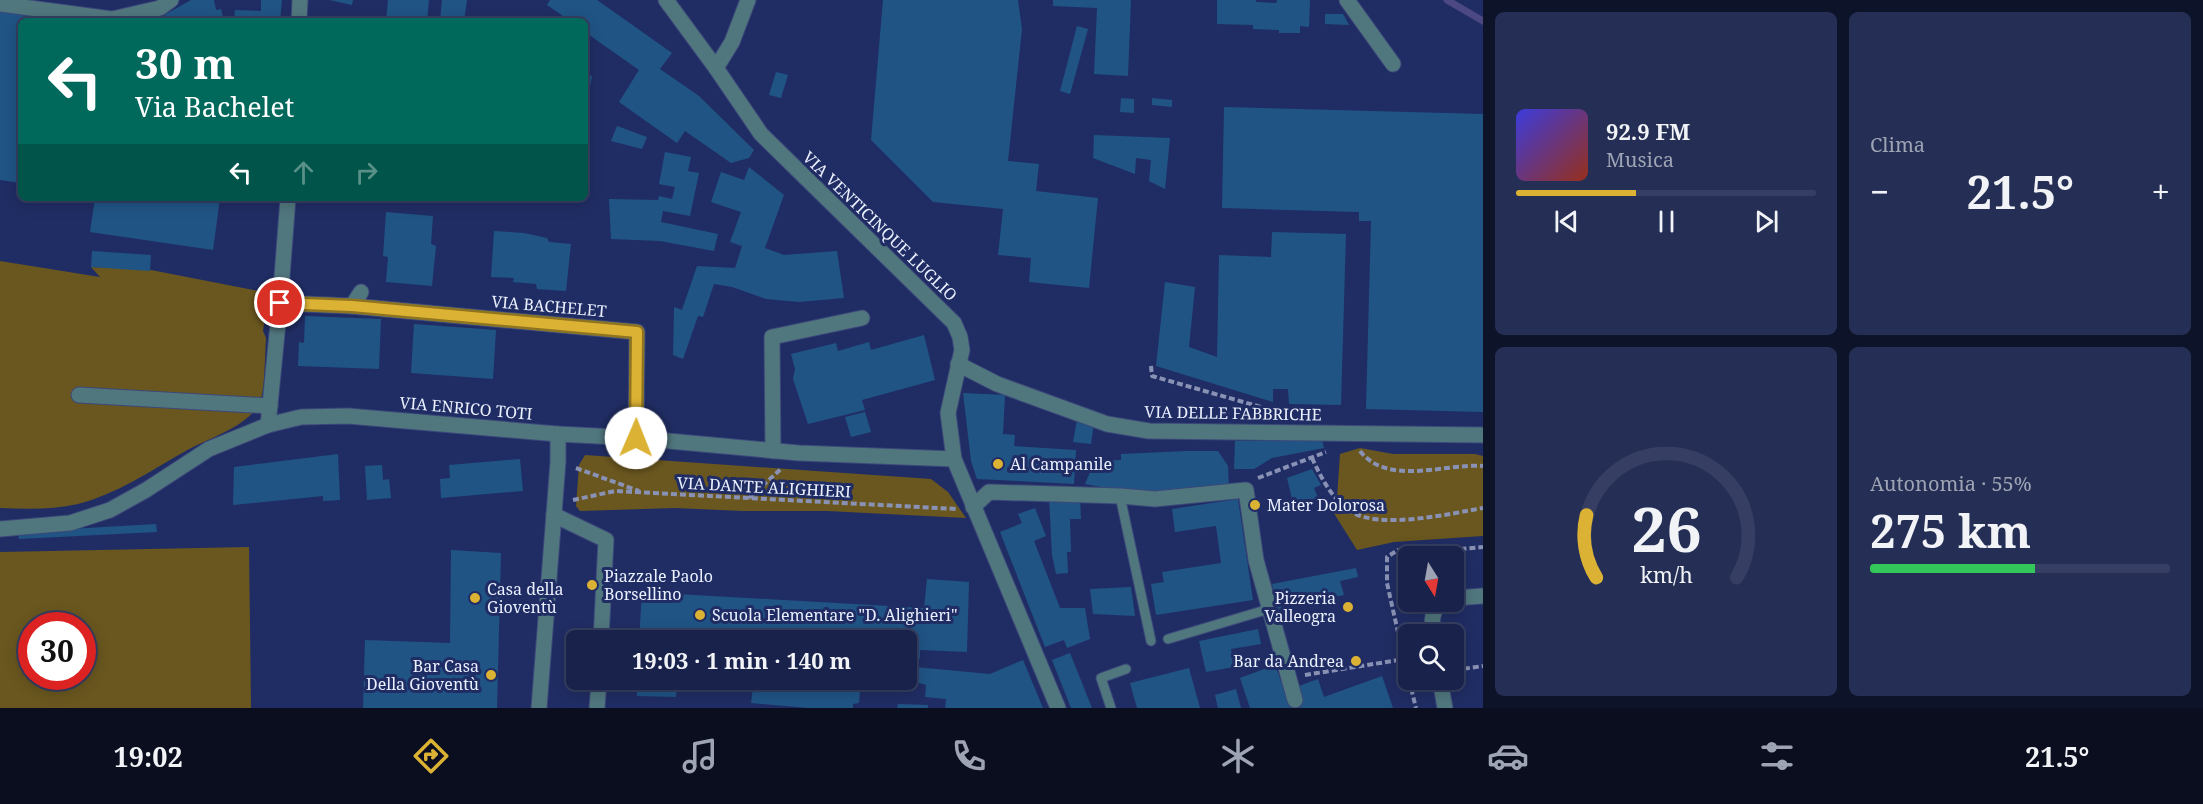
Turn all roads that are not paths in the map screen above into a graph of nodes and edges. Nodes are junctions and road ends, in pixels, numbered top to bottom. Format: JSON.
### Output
{"nodes":[{"id":1,"x":171,"y":0,"type":"edge"},
{"id":2,"x":300,"y":0,"type":"edge"},
{"id":3,"x":748,"y":0,"type":"edge"},
{"id":4,"x":1347,"y":0,"type":"edge"},
{"id":5,"x":672,"y":2,"type":"edge"},
{"id":6,"x":0,"y":4,"type":"edge"},
{"id":7,"x":105,"y":18,"type":"edge"},
{"id":8,"x":116,"y":18,"type":"edge"},
{"id":9,"x":299,"y":18,"type":"edge"},
{"id":10,"x":1393,"y":64,"type":"dead end"},
{"id":11,"x":716,"y":68,"type":"junction"},
{"id":12,"x":288,"y":201,"type":"edge"},
{"id":13,"x":361,"y":292,"type":"dead end"},
{"id":14,"x":280,"y":303,"type":"junction"},
{"id":15,"x":352,"y":306,"type":"junction"},
{"id":16,"x":862,"y":318,"type":"dead end"},
{"id":17,"x":958,"y":364,"type":"junction"},
{"id":18,"x":79,"y":395,"type":"dead end"},
{"id":19,"x":270,"y":406,"type":"junction"},
{"id":20,"x":268,"y":425,"type":"junction"},
{"id":21,"x":558,"y":434,"type":"junction"},
{"id":22,"x":1483,"y":435,"type":"edge"},
{"id":23,"x":636,"y":438,"type":"junction"},
{"id":24,"x":772,"y":451,"type":"junction"},
{"id":25,"x":954,"y":459,"type":"junction"},
{"id":26,"x":1120,"y":496,"type":"junction"},
{"id":27,"x":973,"y":507,"type":"junction"},
{"id":28,"x":554,"y":509,"type":"junction"},
{"id":29,"x":0,"y":529,"type":"edge"},
{"id":30,"x":1483,"y":596,"type":"edge"},
{"id":31,"x":1464,"y":597,"type":"edge"},
{"id":32,"x":1269,"y":609,"type":"junction"},
{"id":33,"x":602,"y":630,"type":"edge"},
{"id":34,"x":1168,"y":639,"type":"dead end"},
{"id":35,"x":1150,"y":641,"type":"dead end"},
{"id":36,"x":1126,"y":669,"type":"dead end"},
{"id":37,"x":598,"y":690,"type":"edge"},
{"id":38,"x":1442,"y":690,"type":"edge"},
{"id":39,"x":1295,"y":700,"type":"dead end"},
{"id":40,"x":539,"y":708,"type":"edge"},
{"id":41,"x":597,"y":708,"type":"edge"},
{"id":42,"x":1058,"y":708,"type":"edge"},
{"id":43,"x":1111,"y":708,"type":"edge"},
{"id":44,"x":1445,"y":708,"type":"edge"}],
"edges":[{"from":1,"to":8,"type":"street"},
{"from":2,"to":9,"type":"street"},
{"from":3,"to":11,"type":"street"},
{"from":4,"to":10,"type":"street"},
{"from":5,"to":11,"type":"street","name":"VIA VENTICINQUE LUGLIO"},
{"from":6,"to":7,"type":"street"},
{"from":11,"to":17,"type":"street","name":"VIA VENTICINQUE LUGLIO"},
{"from":12,"to":14,"type":"street"},
{"from":13,"to":15,"type":"street"},
{"from":14,"to":15,"type":"street"},
{"from":14,"to":19,"type":"street"},
{"from":15,"to":23,"type":"street","name":"VIA BACHELET"},
{"from":16,"to":24,"type":"street"},
{"from":17,"to":22,"type":"street","name":"VIA DELLE FABBRICHE"},
{"from":17,"to":25,"type":"street","name":"VIA VENTICINQUE LUGLIO"},
{"from":18,"to":19,"type":"street"},
{"from":19,"to":20,"type":"street"},
{"from":20,"to":21,"type":"street","name":"VIA ENRICO TOTI"},
{"from":20,"to":29,"type":"street","name":"VIA ENRICO TOTI"},
{"from":21,"to":23,"type":"street","name":"VIA ENRICO TOTI"},
{"from":21,"to":28,"type":"street"},
{"from":23,"to":24,"type":"street","name":"VIA ENRICO TOTI"},
{"from":24,"to":25,"type":"street","name":"VIA ENRICO TOTI"},
{"from":25,"to":27,"type":"street","name":"VIA VENTICINQUE LUGLIO"},
{"from":26,"to":27,"type":"street"},
{"from":26,"to":32,"type":"street"},
{"from":26,"to":35,"type":"lane"},
{"from":27,"to":42,"type":"street","name":"VIA VENTICINQUE LUGLIO"},
{"from":28,"to":33,"type":"street"},
{"from":28,"to":40,"type":"street"},
{"from":30,"to":31,"type":"street"},
{"from":32,"to":34,"type":"lane"},
{"from":32,"to":39,"type":"street"},
{"from":36,"to":43,"type":"lane"},
{"from":37,"to":41,"type":"street"},
{"from":38,"to":44,"type":"street"}]}
